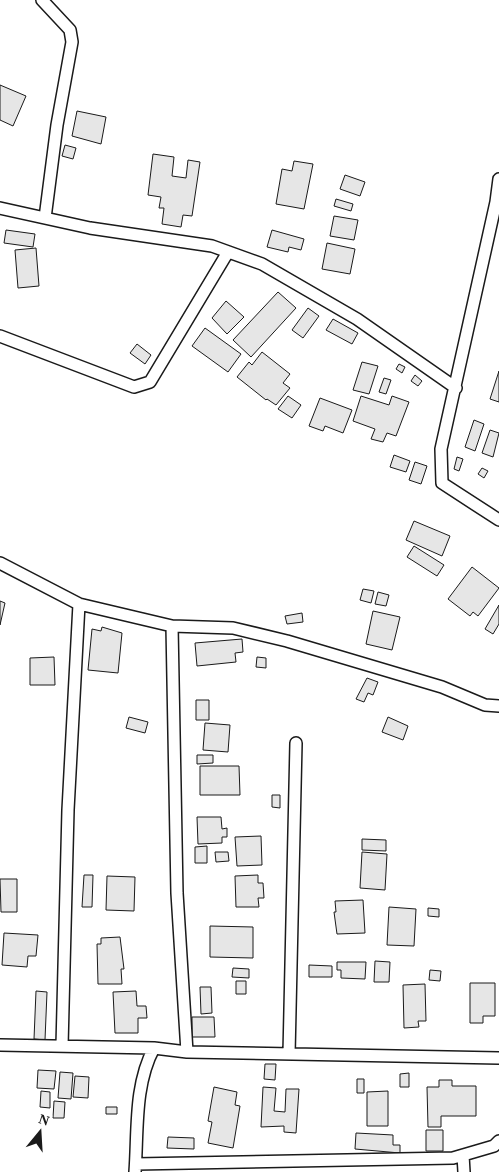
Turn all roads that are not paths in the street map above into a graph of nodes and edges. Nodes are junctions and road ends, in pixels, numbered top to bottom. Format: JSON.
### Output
{"nodes":[{"id":1,"x":42,"y":0,"type":"edge"},
{"id":2,"x":499,"y":179,"type":"edge"},
{"id":3,"x":0,"y":208,"type":"edge"},
{"id":4,"x":45,"y":218,"type":"junction"},
{"id":5,"x":228,"y":252,"type":"junction"},
{"id":6,"x":0,"y":336,"type":"edge"},
{"id":7,"x":456,"y":388,"type":"junction"},
{"id":8,"x":499,"y":520,"type":"edge"},
{"id":9,"x":0,"y":563,"type":"edge"},
{"id":10,"x":79,"y":604,"type":"junction"},
{"id":11,"x":172,"y":626,"type":"junction"},
{"id":12,"x":499,"y":706,"type":"edge"},
{"id":13,"x":296,"y":743,"type":"dead end"},
{"id":14,"x":0,"y":1045,"type":"edge"},
{"id":15,"x":62,"y":1046,"type":"junction"},
{"id":16,"x":154,"y":1048,"type":"junction"},
{"id":17,"x":187,"y":1052,"type":"junction"},
{"id":18,"x":289,"y":1054,"type":"junction"},
{"id":19,"x":499,"y":1058,"type":"edge"},
{"id":20,"x":499,"y":1142,"type":"edge"},
{"id":21,"x":462,"y":1155,"type":"junction"},
{"id":22,"x":136,"y":1168,"type":"edge"},
{"id":23,"x":464,"y":1172,"type":"edge"}],
"edges":[{"from":1,"to":4,"type":"street"},
{"from":2,"to":7,"type":"street"},
{"from":3,"to":4,"type":"street"},
{"from":4,"to":5,"type":"street"},
{"from":5,"to":6,"type":"street"},
{"from":5,"to":7,"type":"street"},
{"from":7,"to":8,"type":"street"},
{"from":9,"to":10,"type":"street"},
{"from":10,"to":11,"type":"street"},
{"from":10,"to":15,"type":"street"},
{"from":11,"to":12,"type":"street"},
{"from":11,"to":17,"type":"street"},
{"from":13,"to":18,"type":"street"},
{"from":14,"to":15,"type":"street"},
{"from":15,"to":16,"type":"street"},
{"from":16,"to":17,"type":"street"},
{"from":16,"to":22,"type":"street"},
{"from":17,"to":18,"type":"street"},
{"from":18,"to":19,"type":"street"},
{"from":20,"to":21,"type":"street"},
{"from":21,"to":22,"type":"street"},
{"from":21,"to":23,"type":"street"}]}
